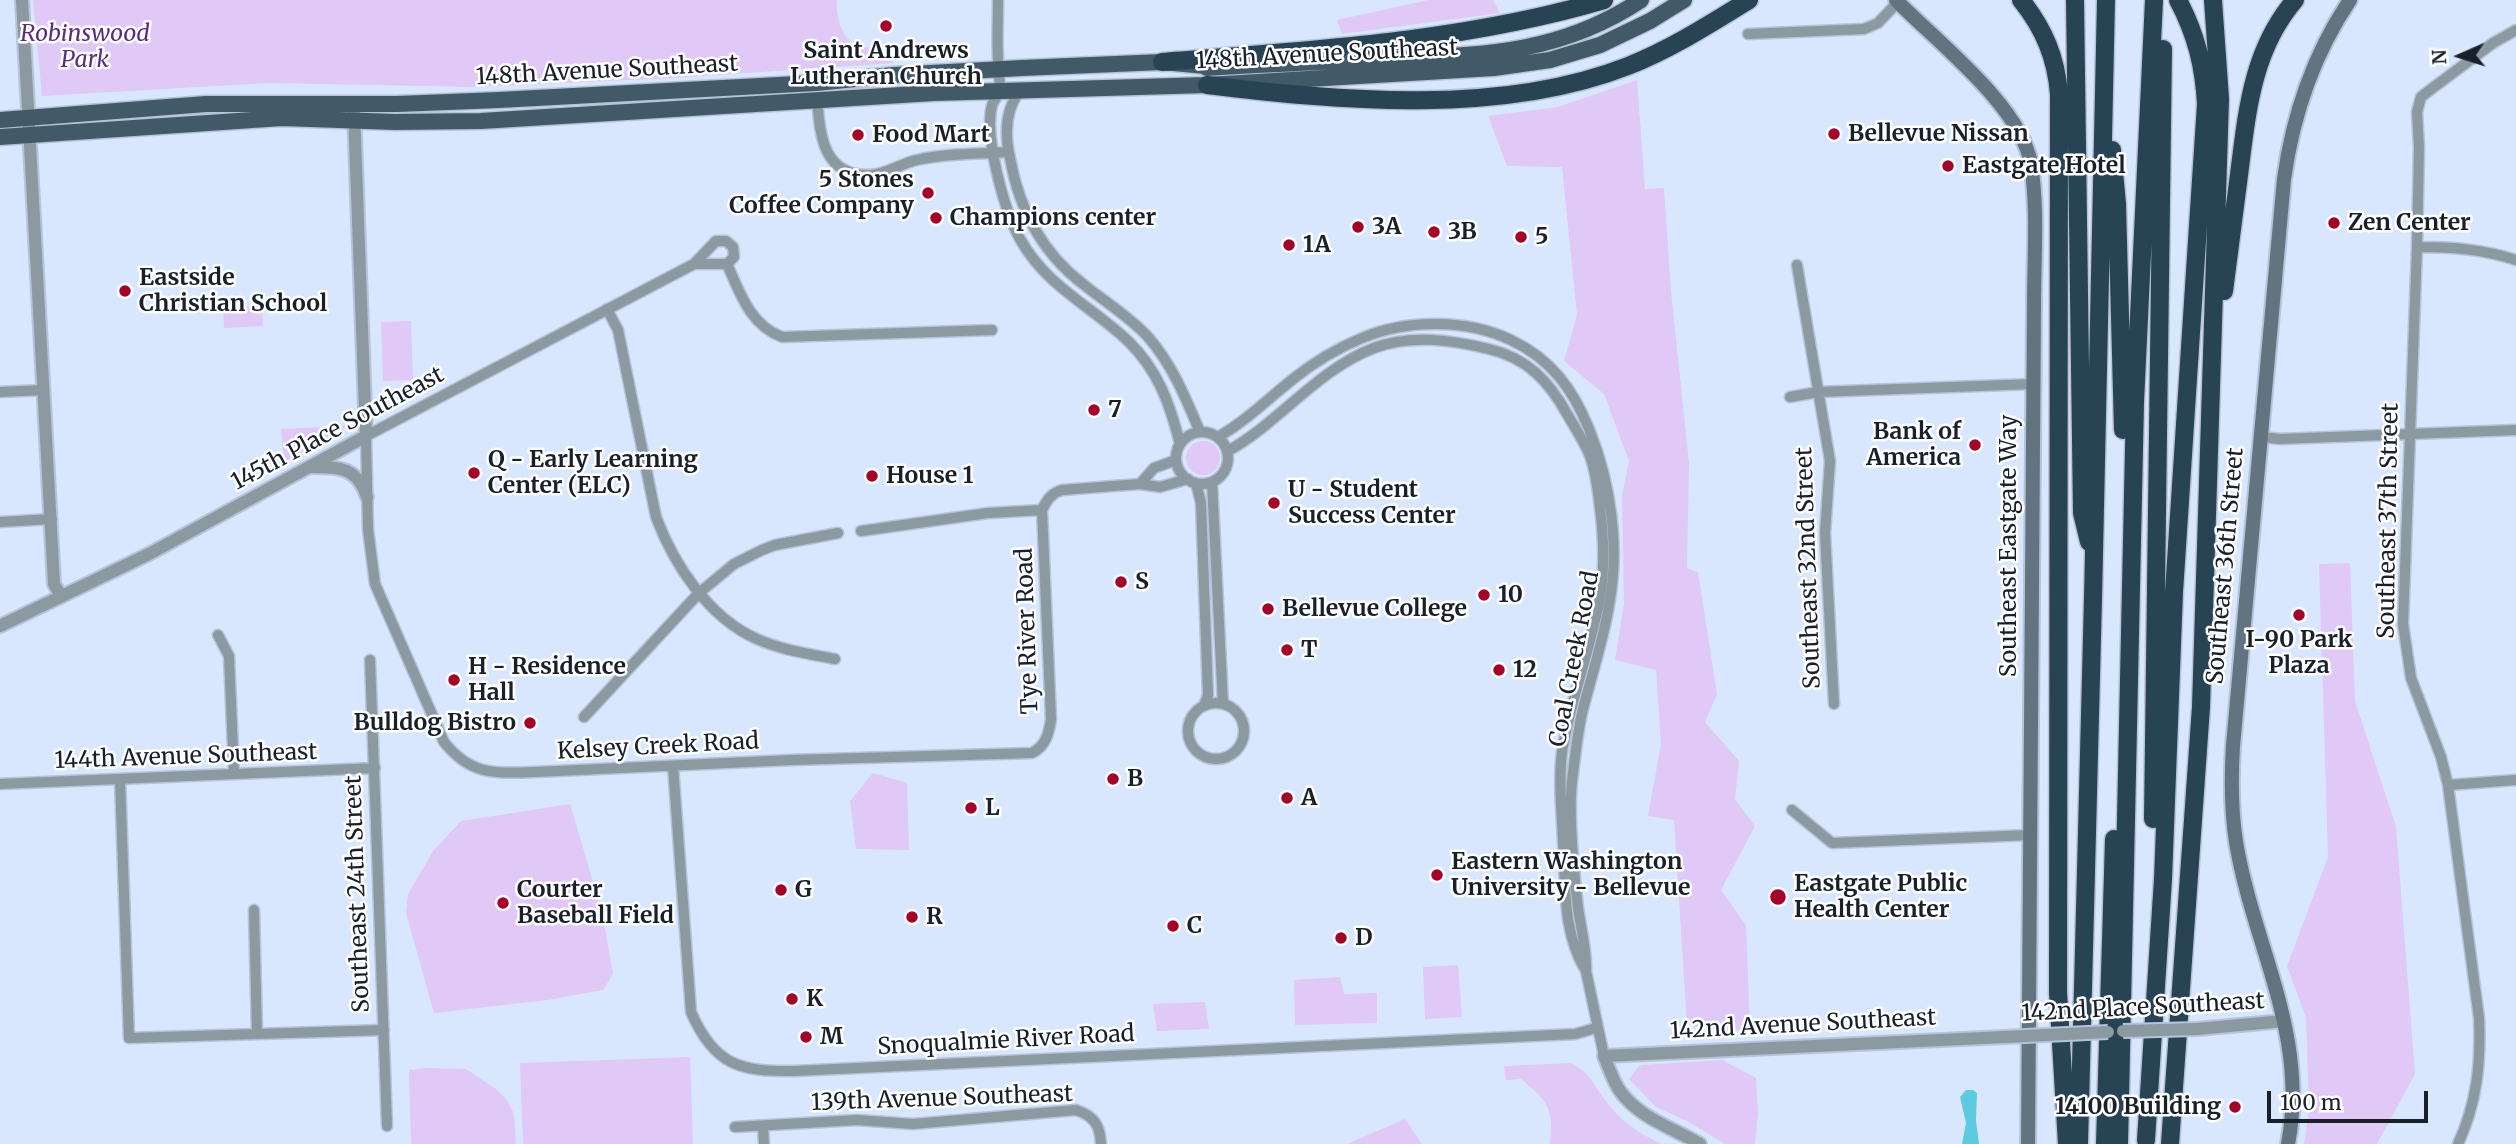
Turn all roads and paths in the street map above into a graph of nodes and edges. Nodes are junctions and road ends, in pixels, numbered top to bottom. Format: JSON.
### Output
{"nodes":[{"id":1,"x":22,"y":0,"type":"edge"},
{"id":2,"x":998,"y":0,"type":"edge"},
{"id":3,"x":1604,"y":0,"type":"edge"},
{"id":4,"x":1641,"y":0,"type":"edge"},
{"id":5,"x":1684,"y":0,"type":"edge"},
{"id":6,"x":1749,"y":0,"type":"edge"},
{"id":7,"x":2021,"y":0,"type":"edge"},
{"id":8,"x":2063,"y":0,"type":"edge"},
{"id":9,"x":2075,"y":0,"type":"edge"},
{"id":10,"x":2106,"y":0,"type":"edge"},
{"id":11,"x":2154,"y":0,"type":"edge"},
{"id":12,"x":2163,"y":0,"type":"edge"},
{"id":13,"x":2178,"y":0,"type":"edge"},
{"id":14,"x":2213,"y":0,"type":"edge"},
{"id":15,"x":2295,"y":0,"type":"edge"},
{"id":16,"x":2350,"y":0,"type":"edge"},
{"id":17,"x":1897,"y":1,"type":"edge"},
{"id":18,"x":2516,"y":30,"type":"edge"},
{"id":19,"x":1748,"y":34,"type":"dead end"},
{"id":20,"x":1163,"y":62,"type":"junction"},
{"id":21,"x":1217,"y":67,"type":"junction"},
{"id":22,"x":998,"y":69,"type":"junction"},
{"id":23,"x":816,"y":83,"type":"junction"},
{"id":24,"x":1208,"y":85,"type":"junction"},
{"id":25,"x":999,"y":92,"type":"junction"},
{"id":26,"x":1019,"y":92,"type":"junction"},
{"id":27,"x":818,"y":100,"type":"junction"},
{"id":28,"x":354,"y":104,"type":"junction"},
{"id":29,"x":2104,"y":105,"type":"junction"},
{"id":30,"x":28,"y":118,"type":"junction"},
{"id":31,"x":0,"y":120,"type":"edge"},
{"id":32,"x":355,"y":121,"type":"junction"},
{"id":33,"x":29,"y":135,"type":"junction"},
{"id":34,"x":0,"y":136,"type":"edge"},
{"id":35,"x":1008,"y":152,"type":"junction"},
{"id":36,"x":993,"y":153,"type":"junction"},
{"id":37,"x":2076,"y":208,"type":"junction"},
{"id":38,"x":2417,"y":247,"type":"junction"},
{"id":39,"x":2516,"y":260,"type":"edge"},
{"id":40,"x":694,"y":264,"type":"junction"},
{"id":41,"x":727,"y":264,"type":"junction"},
{"id":42,"x":1797,"y":265,"type":"dead end"},
{"id":43,"x":607,"y":309,"type":"junction"},
{"id":44,"x":992,"y":330,"type":"dead end"},
{"id":45,"x":2033,"y":384,"type":"junction"},
{"id":46,"x":2212,"y":385,"type":"junction"},
{"id":47,"x":44,"y":390,"type":"junction"},
{"id":48,"x":0,"y":392,"type":"edge"},
{"id":49,"x":1818,"y":392,"type":"junction"},
{"id":50,"x":1790,"y":397,"type":"dead end"},
{"id":51,"x":2516,"y":430,"type":"edge"},
{"id":52,"x":1200,"y":432,"type":"junction"},
{"id":53,"x":2409,"y":435,"type":"junction"},
{"id":54,"x":366,"y":436,"type":"junction"},
{"id":55,"x":1218,"y":437,"type":"junction"},
{"id":56,"x":2261,"y":437,"type":"junction"},
{"id":57,"x":1180,"y":444,"type":"junction"},
{"id":58,"x":1228,"y":452,"type":"junction"},
{"id":59,"x":1176,"y":460,"type":"junction"},
{"id":60,"x":305,"y":468,"type":"junction"},
{"id":61,"x":1192,"y":481,"type":"junction"},
{"id":62,"x":1212,"y":482,"type":"junction"},
{"id":63,"x":1140,"y":484,"type":"junction"},
{"id":64,"x":368,"y":497,"type":"junction"},
{"id":65,"x":1042,"y":510,"type":"junction"},
{"id":66,"x":52,"y":519,"type":"junction"},
{"id":67,"x":0,"y":522,"type":"edge"},
{"id":68,"x":861,"y":531,"type":"dead end"},
{"id":69,"x":838,"y":533,"type":"dead end"},
{"id":70,"x":2095,"y":570,"type":"junction"},
{"id":71,"x":699,"y":593,"type":"junction"},
{"id":72,"x":61,"y":596,"type":"junction"},
{"id":73,"x":0,"y":626,"type":"edge"},
{"id":74,"x":218,"y":635,"type":"dead end"},
{"id":75,"x":835,"y":659,"type":"dead end"},
{"id":76,"x":370,"y":660,"type":"dead end"},
{"id":77,"x":1223,"y":704,"type":"junction"},
{"id":78,"x":1834,"y":704,"type":"dead end"},
{"id":79,"x":1204,"y":706,"type":"junction"},
{"id":80,"x":584,"y":717,"type":"dead end"},
{"id":81,"x":1023,"y":753,"type":"joint"},
{"id":82,"x":673,"y":766,"type":"junction"},
{"id":83,"x":374,"y":768,"type":"junction"},
{"id":84,"x":234,"y":774,"type":"junction"},
{"id":85,"x":120,"y":779,"type":"junction"},
{"id":86,"x":2516,"y":780,"type":"edge"},
{"id":87,"x":0,"y":784,"type":"edge"},
{"id":88,"x":2448,"y":785,"type":"junction"},
{"id":89,"x":1792,"y":810,"type":"dead end"},
{"id":90,"x":2030,"y":835,"type":"junction"},
{"id":91,"x":254,"y":910,"type":"dead end"},
{"id":92,"x":1586,"y":971,"type":"junction"},
{"id":93,"x":2117,"y":996,"type":"junction"},
{"id":94,"x":2284,"y":1021,"type":"junction"},
{"id":95,"x":1596,"y":1028,"type":"junction"},
{"id":96,"x":384,"y":1030,"type":"junction"},
{"id":97,"x":2116,"y":1032,"type":"junction"},
{"id":98,"x":257,"y":1034,"type":"junction"},
{"id":99,"x":2004,"y":1037,"type":"joint"},
{"id":100,"x":1604,"y":1056,"type":"junction"},
{"id":101,"x":2113,"y":1121,"type":"junction"},
{"id":102,"x":387,"y":1126,"type":"dead end"},
{"id":103,"x":763,"y":1126,"type":"junction"},
{"id":104,"x":735,"y":1127,"type":"dead end"},
{"id":105,"x":2146,"y":1142,"type":"edge"},
{"id":106,"x":764,"y":1144,"type":"edge"},
{"id":107,"x":1101,"y":1144,"type":"edge"},
{"id":108,"x":1700,"y":1144,"type":"edge"},
{"id":109,"x":2028,"y":1144,"type":"edge"},
{"id":110,"x":2067,"y":1144,"type":"edge"},
{"id":111,"x":2079,"y":1144,"type":"edge"},
{"id":112,"x":2105,"y":1144,"type":"edge"},
{"id":113,"x":2119,"y":1144,"type":"edge"},
{"id":114,"x":2171,"y":1144,"type":"edge"},
{"id":115,"x":2288,"y":1144,"type":"edge"},
{"id":116,"x":2458,"y":1144,"type":"edge"}],
"edges":[{"from":1,"to":30,"type":"street"},
{"from":2,"to":22,"type":"street"},
{"from":3,"to":20,"type":"highway"},
{"from":4,"to":21,"type":"main road","name":"148th Avenue Southeast"},
{"from":5,"to":24,"type":"main road","name":"148th Avenue Southeast"},
{"from":6,"to":24,"type":"highway"},
{"from":7,"to":110,"type":"highway"},
{"from":8,"to":37,"type":"highway"},
{"from":9,"to":37,"type":"highway"},
{"from":10,"to":29,"type":"highway"},
{"from":11,"to":93,"type":"highway"},
{"from":12,"to":105,"type":"highway"},
{"from":13,"to":105,"type":"highway"},
{"from":14,"to":46,"type":"highway"},
{"from":15,"to":46,"type":"highway"},
{"from":16,"to":56,"type":"main road","name":"Southeast 36th Street"},
{"from":17,"to":19,"type":"street"},
{"from":17,"to":45,"type":"main road","name":"Southeast Eastgate Way"},
{"from":18,"to":38,"type":"street","name":"Southeast 37th Street"},
{"from":20,"to":21,"type":"main road","name":"148th Avenue Southeast"},
{"from":20,"to":22,"type":"main road","name":"148th Avenue Southeast"},
{"from":21,"to":25,"type":"main road","name":"148th Avenue Southeast"},
{"from":22,"to":23,"type":"main road","name":"148th Avenue Southeast"},
{"from":22,"to":25,"type":"street"},
{"from":23,"to":27,"type":"street"},
{"from":23,"to":28,"type":"main road","name":"148th Avenue Southeast"},
{"from":24,"to":26,"type":"main road","name":"148th Avenue Southeast"},
{"from":25,"to":26,"type":"main road","name":"148th Avenue Southeast"},
{"from":25,"to":27,"type":"main road","name":"148th Avenue Southeast"},
{"from":25,"to":36,"type":"street"},
{"from":26,"to":35,"type":"street"},
{"from":27,"to":32,"type":"main road","name":"148th Avenue Southeast"},
{"from":27,"to":36,"type":"street"},
{"from":28,"to":30,"type":"main road","name":"148th Avenue Southeast"},
{"from":28,"to":32,"type":"street"},
{"from":29,"to":70,"type":"highway"},
{"from":29,"to":93,"type":"highway"},
{"from":30,"to":31,"type":"main road","name":"148th Avenue Southeast"},
{"from":30,"to":33,"type":"street"},
{"from":32,"to":33,"type":"main road","name":"148th Avenue Southeast"},
{"from":32,"to":54,"type":"street"},
{"from":33,"to":34,"type":"main road","name":"148th Avenue Southeast"},
{"from":33,"to":47,"type":"street"},
{"from":35,"to":36,"type":"street"},
{"from":35,"to":52,"type":"street"},
{"from":36,"to":57,"type":"street"},
{"from":37,"to":70,"type":"highway"},
{"from":38,"to":39,"type":"street"},
{"from":38,"to":53,"type":"street","name":"Southeast 37th Street"},
{"from":40,"to":41,"type":"street"},
{"from":40,"to":41,"type":"street"},
{"from":40,"to":43,"type":"street","name":"145th Place Southeast"},
{"from":41,"to":44,"type":"street"},
{"from":42,"to":49,"type":"street","name":"Southeast 32nd Street"},
{"from":43,"to":54,"type":"street","name":"145th Place Southeast"},
{"from":43,"to":71,"type":"street"},
{"from":45,"to":49,"type":"street"},
{"from":45,"to":90,"type":"main road","name":"Southeast Eastgate Way"},
{"from":46,"to":114,"type":"highway"},
{"from":47,"to":48,"type":"street"},
{"from":47,"to":66,"type":"street"},
{"from":49,"to":50,"type":"street"},
{"from":49,"to":78,"type":"street","name":"Southeast 32nd Street"},
{"from":51,"to":53,"type":"street"},
{"from":52,"to":55,"type":"street"},
{"from":52,"to":57,"type":"street"},
{"from":53,"to":56,"type":"street"},
{"from":53,"to":88,"type":"street","name":"Southeast 37th Street"},
{"from":54,"to":60,"type":"street","name":"145th Place Southeast"},
{"from":54,"to":64,"type":"street"},
{"from":55,"to":58,"type":"street"},
{"from":55,"to":92,"type":"street","name":"Coal Creek Road"},
{"from":56,"to":94,"type":"main road","name":"Southeast 36th Street"},
{"from":57,"to":59,"type":"street"},
{"from":58,"to":62,"type":"street"},
{"from":58,"to":92,"type":"street","name":"Coal Creek Road"},
{"from":59,"to":61,"type":"street"},
{"from":59,"to":63,"type":"street"},
{"from":60,"to":64,"type":"street"},
{"from":60,"to":72,"type":"street","name":"145th Place Southeast"},
{"from":61,"to":62,"type":"street"},
{"from":61,"to":63,"type":"street"},
{"from":61,"to":79,"type":"street"},
{"from":62,"to":77,"type":"street"},
{"from":63,"to":65,"type":"street"},
{"from":64,"to":82,"type":"street","name":"Kelsey Creek Road"},
{"from":65,"to":68,"type":"street"},
{"from":65,"to":81,"type":"street","name":"Tye River Road"},
{"from":66,"to":67,"type":"street"},
{"from":66,"to":72,"type":"street"},
{"from":69,"to":71,"type":"street"},
{"from":70,"to":111,"type":"highway"},
{"from":71,"to":75,"type":"street"},
{"from":71,"to":80,"type":"street"},
{"from":72,"to":73,"type":"street","name":"145th Place Southeast"},
{"from":74,"to":84,"type":"street"},
{"from":76,"to":83,"type":"street","name":"Southeast 24th Street"},
{"from":77,"to":79,"type":"street"},
{"from":77,"to":79,"type":"street"},
{"from":81,"to":82,"type":"street","name":"Kelsey Creek Road"},
{"from":82,"to":95,"type":"street","name":"Snoqualmie River Road"},
{"from":83,"to":84,"type":"street","name":"144th Avenue Southeast"},
{"from":83,"to":96,"type":"street","name":"Southeast 24th Street"},
{"from":84,"to":85,"type":"street","name":"144th Avenue Southeast"},
{"from":85,"to":87,"type":"street","name":"144th Avenue Southeast"},
{"from":85,"to":98,"type":"street"},
{"from":86,"to":88,"type":"street"},
{"from":88,"to":116,"type":"street","name":"Southeast 37th Street"},
{"from":89,"to":90,"type":"street"},
{"from":90,"to":109,"type":"main road","name":"Southeast Eastgate Way"},
{"from":91,"to":98,"type":"street"},
{"from":92,"to":95,"type":"street","name":"Coal Creek Road"},
{"from":93,"to":97,"type":"highway"},
{"from":94,"to":97,"type":"street","name":"142nd Place Southeast","bridge":true},
{"from":94,"to":115,"type":"main road","name":"Southeast 36th Street"},
{"from":95,"to":100,"type":"street","name":"Coal Creek Road"},
{"from":96,"to":98,"type":"street"},
{"from":96,"to":102,"type":"street","name":"Southeast 24th Street"},
{"from":97,"to":99,"type":"street","name":"142nd Place Southeast","bridge":true},
{"from":97,"to":101,"type":"highway"},
{"from":99,"to":100,"type":"street","name":"142nd Avenue Southeast"},
{"from":100,"to":108,"type":"street"},
{"from":101,"to":112,"type":"highway"},
{"from":101,"to":113,"type":"highway"},
{"from":103,"to":104,"type":"street","name":"139th Avenue Southeast"},
{"from":103,"to":106,"type":"street"},
{"from":103,"to":107,"type":"street","name":"139th Avenue Southeast"}]}
